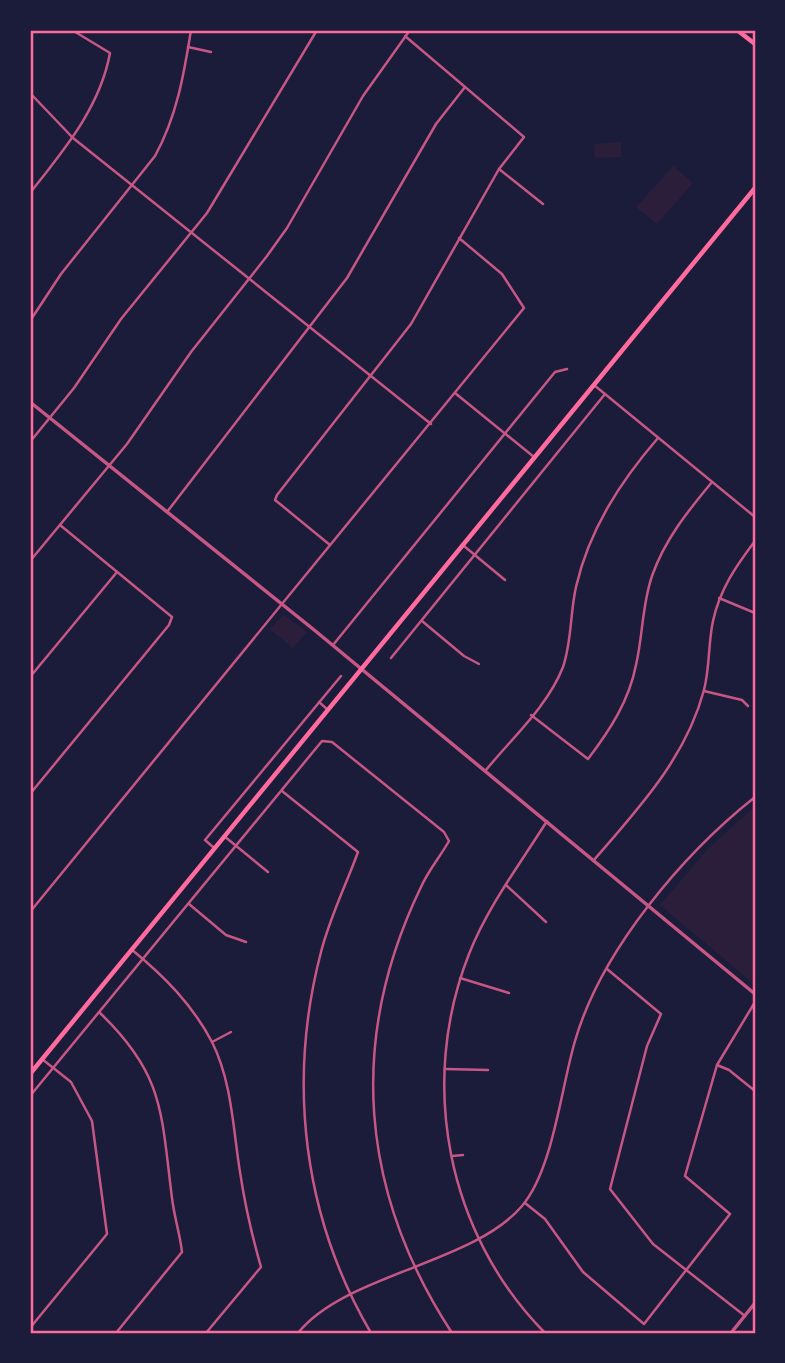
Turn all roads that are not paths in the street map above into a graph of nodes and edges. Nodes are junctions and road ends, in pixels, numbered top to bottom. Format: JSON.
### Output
{"nodes":[{"id":1,"x":72,"y":30,"type":"edge"},
{"id":2,"x":191,"y":30,"type":"edge"},
{"id":3,"x":317,"y":30,"type":"edge"},
{"id":4,"x":410,"y":30,"type":"edge"},
{"id":5,"x":737,"y":30,"type":"edge"},
{"id":6,"x":405,"y":36,"type":"junction"},
{"id":7,"x":755,"y":44,"type":"edge"},
{"id":8,"x":188,"y":47,"type":"junction"},
{"id":9,"x":211,"y":52,"type":"dead end"},
{"id":10,"x":465,"y":87,"type":"junction"},
{"id":11,"x":30,"y":93,"type":"edge"},
{"id":12,"x":73,"y":138,"type":"junction"},
{"id":13,"x":499,"y":169,"type":"junction"},
{"id":14,"x":132,"y":185,"type":"junction"},
{"id":15,"x":755,"y":188,"type":"edge"},
{"id":16,"x":30,"y":193,"type":"edge"},
{"id":17,"x":543,"y":204,"type":"dead end"},
{"id":18,"x":191,"y":233,"type":"junction"},
{"id":19,"x":459,"y":238,"type":"junction"},
{"id":20,"x":249,"y":279,"type":"junction"},
{"id":21,"x":30,"y":321,"type":"edge"},
{"id":22,"x":309,"y":327,"type":"junction"},
{"id":23,"x":566,"y":369,"type":"dead end"},
{"id":24,"x":370,"y":376,"type":"junction"},
{"id":25,"x":594,"y":385,"type":"junction"},
{"id":26,"x":455,"y":393,"type":"junction"},
{"id":27,"x":605,"y":394,"type":"junction"},
{"id":28,"x":30,"y":402,"type":"edge"},
{"id":29,"x":50,"y":419,"type":"junction"},
{"id":30,"x":431,"y":424,"type":"junction"},
{"id":31,"x":505,"y":434,"type":"junction"},
{"id":32,"x":658,"y":438,"type":"junction"},
{"id":33,"x":30,"y":442,"type":"edge"},
{"id":34,"x":535,"y":457,"type":"junction"},
{"id":35,"x":109,"y":465,"type":"junction"},
{"id":36,"x":712,"y":482,"type":"junction"},
{"id":37,"x":167,"y":512,"type":"junction"},
{"id":38,"x":755,"y":517,"type":"edge"},
{"id":39,"x":60,"y":525,"type":"junction"},
{"id":40,"x":755,"y":541,"type":"edge"},
{"id":41,"x":331,"y":546,"type":"junction"},
{"id":42,"x":463,"y":546,"type":"junction"},
{"id":43,"x":475,"y":555,"type":"junction"},
{"id":44,"x":30,"y":561,"type":"edge"},
{"id":45,"x":117,"y":571,"type":"junction"},
{"id":46,"x":505,"y":580,"type":"dead end"},
{"id":47,"x":719,"y":598,"type":"junction"},
{"id":48,"x":283,"y":605,"type":"junction"},
{"id":49,"x":755,"y":613,"type":"edge"},
{"id":50,"x":422,"y":621,"type":"junction"},
{"id":51,"x":332,"y":646,"type":"junction"},
{"id":52,"x":391,"y":658,"type":"dead end"},
{"id":53,"x":479,"y":664,"type":"dead end"},
{"id":54,"x":362,"y":670,"type":"junction"},
{"id":55,"x":341,"y":676,"type":"dead end"},
{"id":56,"x":30,"y":677,"type":"edge"},
{"id":57,"x":704,"y":691,"type":"junction"},
{"id":58,"x":319,"y":702,"type":"junction"},
{"id":59,"x":748,"y":706,"type":"dead end"},
{"id":60,"x":328,"y":710,"type":"junction"},
{"id":61,"x":531,"y":715,"type":"junction"},
{"id":62,"x":486,"y":770,"type":"junction"},
{"id":63,"x":282,"y":791,"type":"junction"},
{"id":64,"x":30,"y":794,"type":"edge"},
{"id":65,"x":755,"y":797,"type":"edge"},
{"id":66,"x":547,"y":821,"type":"junction"},
{"id":67,"x":224,"y":836,"type":"junction"},
{"id":68,"x":236,"y":846,"type":"junction"},
{"id":69,"x":214,"y":848,"type":"junction"},
{"id":70,"x":594,"y":860,"type":"junction"},
{"id":71,"x":268,"y":872,"type":"dead end"},
{"id":72,"x":506,"y":885,"type":"junction"},
{"id":73,"x":188,"y":904,"type":"junction"},
{"id":74,"x":649,"y":906,"type":"junction"},
{"id":75,"x":30,"y":912,"type":"edge"},
{"id":76,"x":546,"y":922,"type":"dead end"},
{"id":77,"x":246,"y":942,"type":"dead end"},
{"id":78,"x":131,"y":949,"type":"junction"},
{"id":79,"x":143,"y":959,"type":"junction"},
{"id":80,"x":607,"y":969,"type":"junction"},
{"id":81,"x":460,"y":978,"type":"junction"},
{"id":82,"x":509,"y":993,"type":"dead end"},
{"id":83,"x":755,"y":994,"type":"edge"},
{"id":84,"x":755,"y":1002,"type":"edge"},
{"id":85,"x":99,"y":1012,"type":"junction"},
{"id":86,"x":231,"y":1032,"type":"dead end"},
{"id":87,"x":212,"y":1042,"type":"junction"},
{"id":88,"x":42,"y":1059,"type":"junction"},
{"id":89,"x":717,"y":1065,"type":"junction"},
{"id":90,"x":53,"y":1068,"type":"junction"},
{"id":91,"x":445,"y":1069,"type":"junction"},
{"id":92,"x":488,"y":1070,"type":"dead end"},
{"id":93,"x":30,"y":1074,"type":"edge"},
{"id":94,"x":755,"y":1091,"type":"edge"},
{"id":95,"x":30,"y":1097,"type":"edge"},
{"id":96,"x":463,"y":1155,"type":"dead end"},
{"id":97,"x":452,"y":1156,"type":"junction"},
{"id":98,"x":525,"y":1203,"type":"junction"},
{"id":99,"x":478,"y":1238,"type":"junction"},
{"id":100,"x":414,"y":1267,"type":"junction"},
{"id":101,"x":686,"y":1270,"type":"junction"},
{"id":102,"x":350,"y":1297,"type":"junction"},
{"id":103,"x":755,"y":1303,"type":"edge"},
{"id":104,"x":745,"y":1316,"type":"junction"},
{"id":105,"x":30,"y":1328,"type":"edge"},
{"id":106,"x":116,"y":1333,"type":"edge"},
{"id":107,"x":206,"y":1333,"type":"edge"},
{"id":108,"x":298,"y":1333,"type":"edge"},
{"id":109,"x":371,"y":1333,"type":"edge"},
{"id":110,"x":452,"y":1333,"type":"edge"},
{"id":111,"x":545,"y":1333,"type":"edge"},
{"id":112,"x":731,"y":1333,"type":"edge"}],
"edges":[{"from":1,"to":12,"type":"street"},
{"from":2,"to":8,"type":"street"},
{"from":3,"to":18,"type":"street"},
{"from":4,"to":6,"type":"street"},
{"from":5,"to":7,"type":"main road"},
{"from":6,"to":10,"type":"street"},
{"from":6,"to":20,"type":"street"},
{"from":8,"to":9,"type":"street"},
{"from":8,"to":14,"type":"street"},
{"from":10,"to":13,"type":"street"},
{"from":10,"to":22,"type":"street"},
{"from":11,"to":12,"type":"street"},
{"from":12,"to":14,"type":"street"},
{"from":12,"to":16,"type":"street"},
{"from":13,"to":17,"type":"street"},
{"from":13,"to":19,"type":"street"},
{"from":14,"to":18,"type":"street"},
{"from":14,"to":21,"type":"street"},
{"from":15,"to":25,"type":"main road"},
{"from":18,"to":20,"type":"street"},
{"from":18,"to":29,"type":"street"},
{"from":19,"to":24,"type":"street"},
{"from":19,"to":26,"type":"street"},
{"from":20,"to":22,"type":"street"},
{"from":20,"to":35,"type":"street"},
{"from":22,"to":24,"type":"street"},
{"from":22,"to":37,"type":"street"},
{"from":23,"to":31,"type":"street"},
{"from":24,"to":30,"type":"street"},
{"from":24,"to":41,"type":"street"},
{"from":25,"to":27,"type":"street"},
{"from":25,"to":34,"type":"main road"},
{"from":26,"to":30,"type":"street"},
{"from":26,"to":31,"type":"street"},
{"from":27,"to":32,"type":"street"},
{"from":27,"to":43,"type":"street"},
{"from":28,"to":29,"type":"street"},
{"from":29,"to":33,"type":"street"},
{"from":29,"to":35,"type":"street"},
{"from":30,"to":41,"type":"street"},
{"from":31,"to":34,"type":"street"},
{"from":31,"to":51,"type":"street"},
{"from":32,"to":36,"type":"street"},
{"from":32,"to":61,"type":"street"},
{"from":34,"to":42,"type":"main road"},
{"from":35,"to":37,"type":"street"},
{"from":35,"to":39,"type":"street"},
{"from":36,"to":38,"type":"street"},
{"from":36,"to":61,"type":"street"},
{"from":37,"to":48,"type":"street"},
{"from":39,"to":44,"type":"street"},
{"from":39,"to":45,"type":"street"},
{"from":40,"to":47,"type":"street"},
{"from":41,"to":48,"type":"street"},
{"from":42,"to":43,"type":"street"},
{"from":42,"to":54,"type":"main road"},
{"from":43,"to":46,"type":"street"},
{"from":43,"to":50,"type":"street"},
{"from":45,"to":56,"type":"street"},
{"from":45,"to":64,"type":"street"},
{"from":47,"to":49,"type":"street"},
{"from":47,"to":57,"type":"street"},
{"from":48,"to":51,"type":"street"},
{"from":48,"to":75,"type":"street"},
{"from":50,"to":52,"type":"street"},
{"from":50,"to":53,"type":"street"},
{"from":51,"to":54,"type":"street"},
{"from":54,"to":60,"type":"main road"},
{"from":54,"to":62,"type":"street"},
{"from":55,"to":58,"type":"street"},
{"from":57,"to":59,"type":"street"},
{"from":57,"to":70,"type":"street"},
{"from":58,"to":60,"type":"street"},
{"from":58,"to":69,"type":"street"},
{"from":60,"to":67,"type":"main road"},
{"from":61,"to":62,"type":"street"},
{"from":62,"to":66,"type":"street"},
{"from":63,"to":68,"type":"street"},
{"from":63,"to":100,"type":"street"},
{"from":63,"to":102,"type":"street"},
{"from":65,"to":74,"type":"street"},
{"from":66,"to":70,"type":"street"},
{"from":66,"to":72,"type":"street"},
{"from":67,"to":68,"type":"street"},
{"from":67,"to":69,"type":"main road"},
{"from":68,"to":71,"type":"street"},
{"from":68,"to":73,"type":"street"},
{"from":69,"to":78,"type":"main road"},
{"from":70,"to":74,"type":"street"},
{"from":72,"to":76,"type":"street"},
{"from":72,"to":81,"type":"street"},
{"from":73,"to":77,"type":"street"},
{"from":73,"to":79,"type":"street"},
{"from":74,"to":80,"type":"street"},
{"from":74,"to":83,"type":"street"},
{"from":78,"to":79,"type":"street"},
{"from":78,"to":88,"type":"main road"},
{"from":79,"to":85,"type":"street"},
{"from":79,"to":87,"type":"street"},
{"from":80,"to":98,"type":"street"},
{"from":80,"to":101,"type":"street"},
{"from":81,"to":82,"type":"street"},
{"from":81,"to":91,"type":"street"},
{"from":84,"to":89,"type":"street"},
{"from":85,"to":90,"type":"street"},
{"from":85,"to":106,"type":"street"},
{"from":86,"to":87,"type":"street"},
{"from":87,"to":107,"type":"street"},
{"from":88,"to":90,"type":"street"},
{"from":88,"to":93,"type":"main road"},
{"from":89,"to":94,"type":"street"},
{"from":89,"to":101,"type":"street"},
{"from":90,"to":95,"type":"street"},
{"from":90,"to":105,"type":"street"},
{"from":91,"to":92,"type":"street"},
{"from":91,"to":97,"type":"street"},
{"from":96,"to":97,"type":"street"},
{"from":97,"to":99,"type":"street"},
{"from":98,"to":99,"type":"street"},
{"from":98,"to":101,"type":"street"},
{"from":99,"to":100,"type":"street"},
{"from":99,"to":111,"type":"street"},
{"from":100,"to":102,"type":"street"},
{"from":100,"to":110,"type":"street"},
{"from":101,"to":104,"type":"street"},
{"from":102,"to":108,"type":"street"},
{"from":102,"to":109,"type":"street"},
{"from":103,"to":104,"type":"street"},
{"from":104,"to":112,"type":"street"}]}
